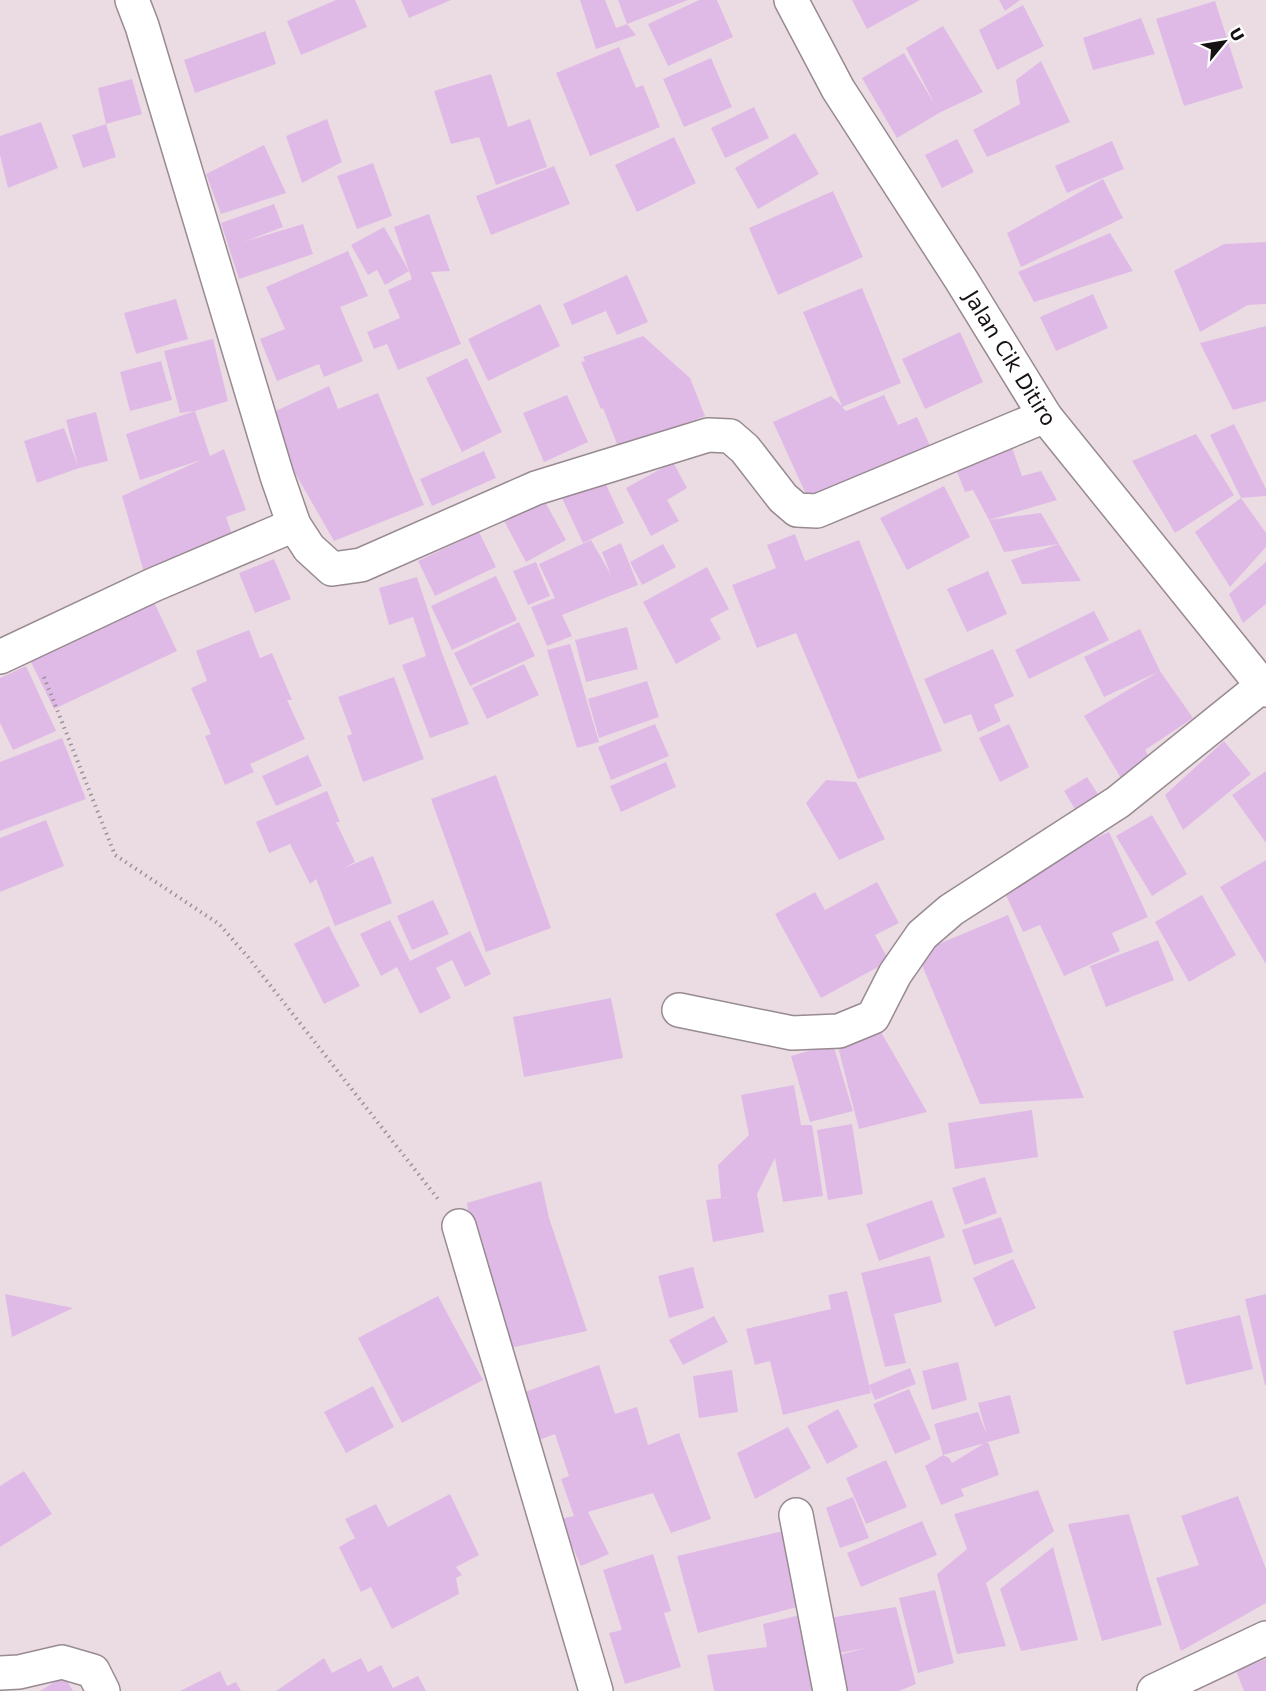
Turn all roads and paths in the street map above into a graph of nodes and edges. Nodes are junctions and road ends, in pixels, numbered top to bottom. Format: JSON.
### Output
{"nodes":[{"id":1,"x":132,"y":0,"type":"edge"},
{"id":2,"x":791,"y":0,"type":"edge"},
{"id":3,"x":1045,"y":416,"type":"junction"},
{"id":4,"x":294,"y":525,"type":"junction"},
{"id":5,"x":31,"y":643,"type":"junction"},
{"id":6,"x":0,"y":657,"type":"edge"},
{"id":7,"x":1264,"y":688,"type":"edge"},
{"id":8,"x":679,"y":1010,"type":"dead end"},
{"id":9,"x":459,"y":1226,"type":"joint"},
{"id":10,"x":796,"y":1515,"type":"dead end"},
{"id":11,"x":1266,"y":1638,"type":"edge"},
{"id":12,"x":0,"y":1673,"type":"edge"},
{"id":13,"x":103,"y":1691,"type":"edge"},
{"id":14,"x":596,"y":1691,"type":"edge"},
{"id":15,"x":830,"y":1691,"type":"edge"},
{"id":16,"x":1154,"y":1691,"type":"edge"}],
"edges":[{"from":1,"to":4,"type":"street"},
{"from":2,"to":3,"type":"street","name":"Jalan Cik Ditiro"},
{"from":3,"to":4,"type":"street"},
{"from":3,"to":7,"type":"street","name":"Jalan Cik Ditiro"},
{"from":4,"to":5,"type":"street"},
{"from":5,"to":6,"type":"street"},
{"from":5,"to":9,"type":"path"},
{"from":7,"to":8,"type":"street"},
{"from":9,"to":14,"type":"street"},
{"from":10,"to":15,"type":"street"},
{"from":11,"to":16,"type":"street"},
{"from":12,"to":13,"type":"street"}]}
